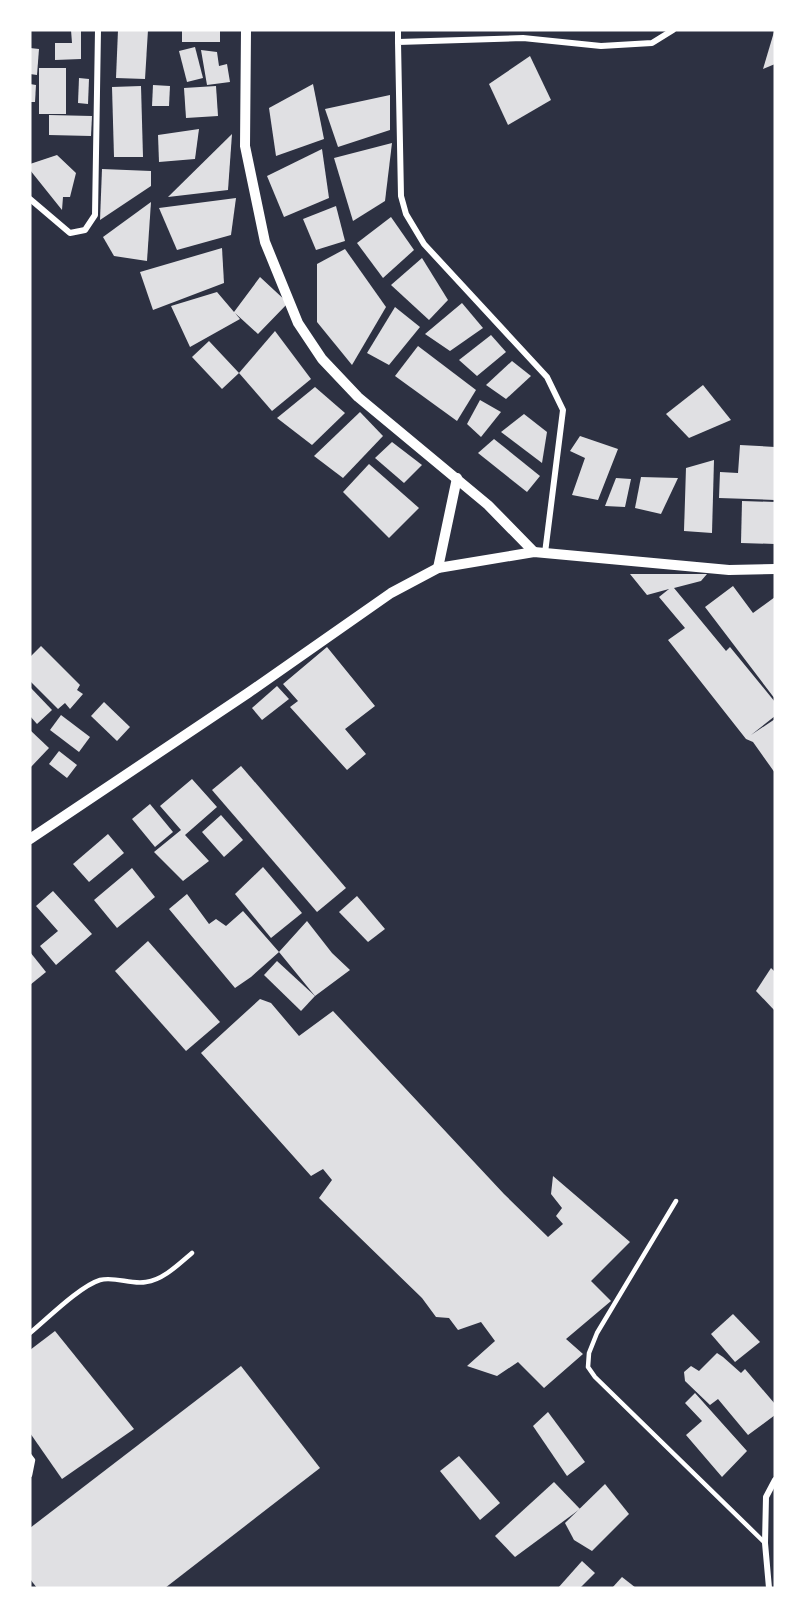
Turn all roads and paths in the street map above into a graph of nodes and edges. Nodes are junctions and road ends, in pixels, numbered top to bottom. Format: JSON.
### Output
{"nodes":[{"id":1,"x":98,"y":30,"type":"edge"},
{"id":2,"x":246,"y":30,"type":"edge"},
{"id":3,"x":398,"y":30,"type":"edge"},
{"id":4,"x":673,"y":30,"type":"edge"},
{"id":5,"x":398,"y":42,"type":"junction"},
{"id":6,"x":30,"y":199,"type":"edge"},
{"id":7,"x":457,"y":478,"type":"junction"},
{"id":8,"x":540,"y":553,"type":"junction"},
{"id":9,"x":438,"y":568,"type":"junction"},
{"id":10,"x":775,"y":569,"type":"edge"},
{"id":11,"x":30,"y":839,"type":"edge"},
{"id":12,"x":676,"y":1201,"type":"dead end"},
{"id":13,"x":192,"y":1253,"type":"dead end"},
{"id":14,"x":30,"y":1333,"type":"edge"},
{"id":15,"x":30,"y":1456,"type":"edge"},
{"id":16,"x":30,"y":1475,"type":"edge"},
{"id":17,"x":775,"y":1480,"type":"edge"},
{"id":18,"x":765,"y":1543,"type":"junction"},
{"id":19,"x":769,"y":1588,"type":"edge"}],
"edges":[{"from":1,"to":6,"type":"street"},
{"from":2,"to":7,"type":"street"},
{"from":3,"to":5,"type":"street"},
{"from":4,"to":5,"type":"street"},
{"from":5,"to":8,"type":"street"},
{"from":7,"to":8,"type":"street"},
{"from":7,"to":9,"type":"street"},
{"from":8,"to":9,"type":"street"},
{"from":8,"to":10,"type":"street"},
{"from":9,"to":11,"type":"street"},
{"from":12,"to":18,"type":"lane"},
{"from":13,"to":14,"type":"lane"},
{"from":15,"to":16,"type":"lane"},
{"from":17,"to":18,"type":"street"},
{"from":18,"to":19,"type":"street"}]}
